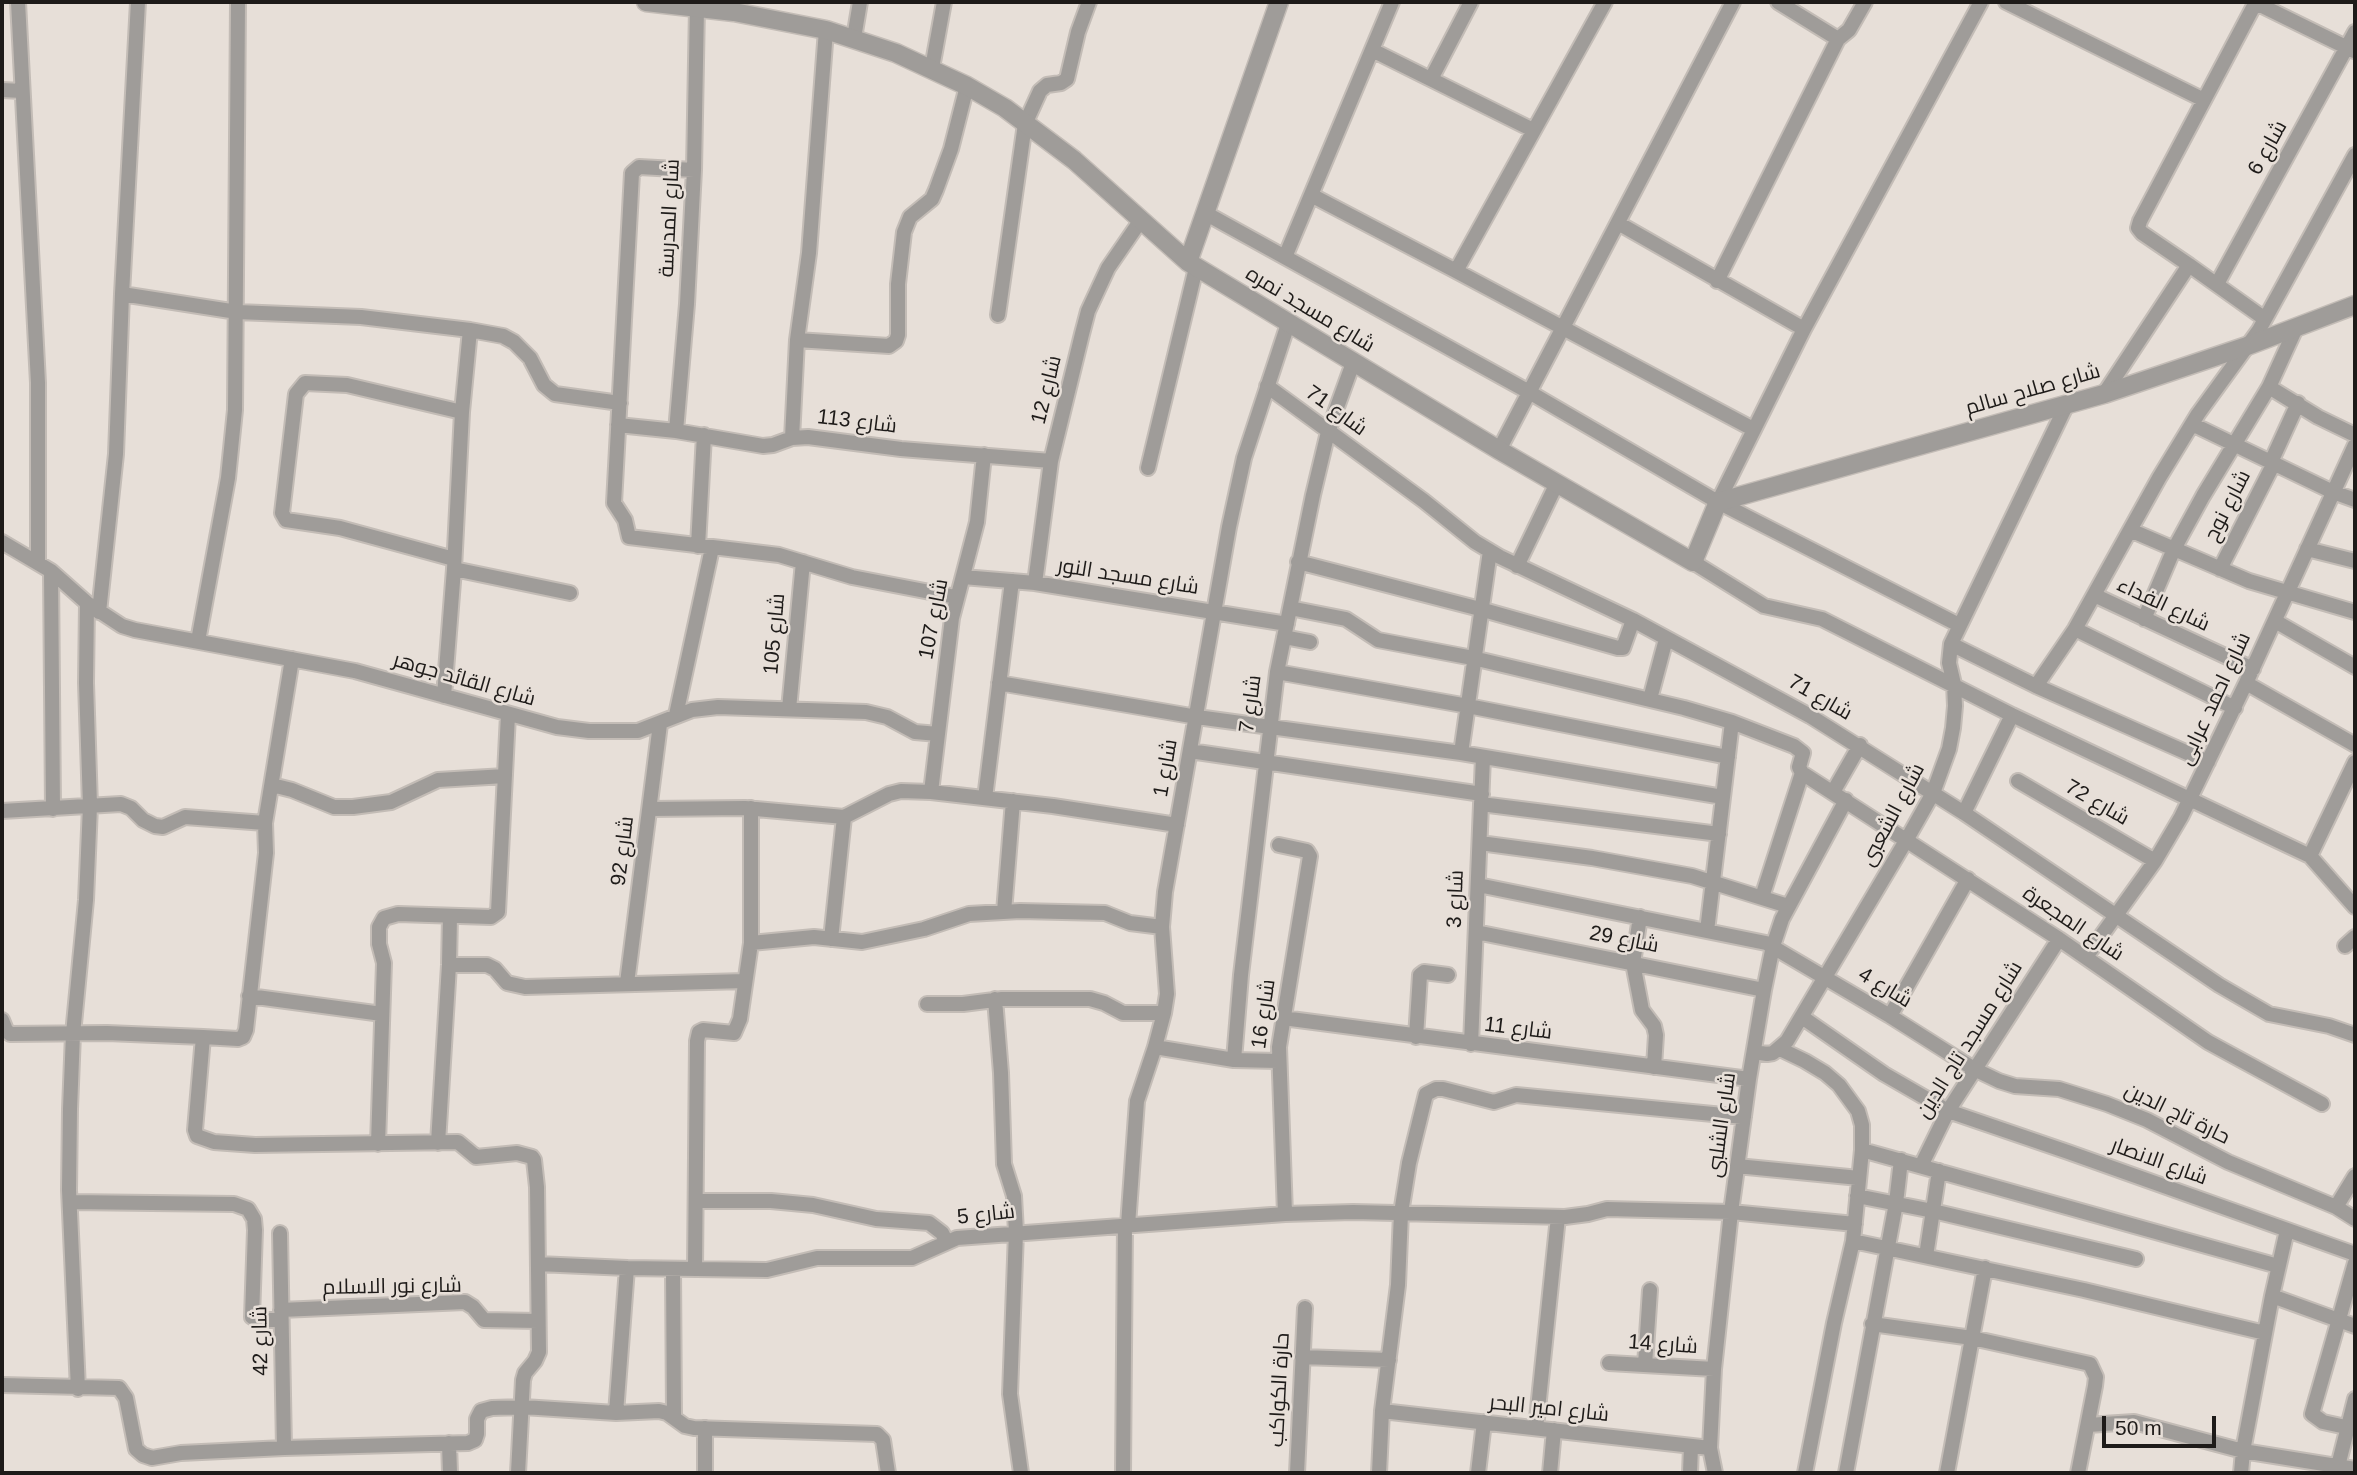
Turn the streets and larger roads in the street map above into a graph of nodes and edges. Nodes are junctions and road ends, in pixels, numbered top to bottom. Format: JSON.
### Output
{"nodes":[{"id":1,"x":18,"y":2,"type":"edge"},
{"id":2,"x":138,"y":2,"type":"edge"},
{"id":3,"x":238,"y":2,"type":"edge"},
{"id":4,"x":646,"y":2,"type":"edge"},
{"id":5,"x":860,"y":2,"type":"edge"},
{"id":6,"x":944,"y":2,"type":"edge"},
{"id":7,"x":1089,"y":2,"type":"edge"},
{"id":8,"x":1279,"y":2,"type":"edge"},
{"id":9,"x":1392,"y":2,"type":"edge"},
{"id":10,"x":1471,"y":2,"type":"edge"},
{"id":11,"x":1605,"y":2,"type":"edge"},
{"id":12,"x":1733,"y":2,"type":"edge"},
{"id":13,"x":1778,"y":2,"type":"edge"},
{"id":14,"x":1866,"y":2,"type":"edge"},
{"id":15,"x":1981,"y":2,"type":"edge"},
{"id":16,"x":2006,"y":2,"type":"edge"},
{"id":17,"x":2255,"y":2,"type":"edge"},
{"id":18,"x":700,"y":5,"type":"edge"},
{"id":19,"x":735,"y":7,"type":"edge"},
{"id":20,"x":826,"y":30,"type":"junction"},
{"id":21,"x":2355,"y":32,"type":"edge"},
{"id":22,"x":854,"y":38,"type":"junction"},
{"id":23,"x":1838,"y":39,"type":"junction"},
{"id":24,"x":2351,"y":49,"type":"edge"},
{"id":25,"x":1372,"y":50,"type":"junction"},
{"id":26,"x":932,"y":68,"type":"junction"},
{"id":27,"x":1431,"y":79,"type":"junction"},
{"id":28,"x":967,"y":86,"type":"junction"},
{"id":29,"x":2,"y":89,"type":"edge"},
{"id":30,"x":22,"y":91,"type":"junction"},
{"id":31,"x":2204,"y":100,"type":"junction"},
{"id":32,"x":1026,"y":124,"type":"junction"},
{"id":33,"x":1533,"y":130,"type":"junction"},
{"id":34,"x":2355,"y":155,"type":"edge"},
{"id":35,"x":694,"y":170,"type":"junction"},
{"id":36,"x":1311,"y":195,"type":"junction"},
{"id":37,"x":1205,"y":213,"type":"junction"},
{"id":38,"x":1141,"y":220,"type":"junction"},
{"id":39,"x":1618,"y":223,"type":"junction"},
{"id":40,"x":1285,"y":257,"type":"junction"},
{"id":41,"x":1192,"y":265,"type":"junction"},
{"id":42,"x":2189,"y":265,"type":"junction"},
{"id":43,"x":1457,"y":271,"type":"junction"},
{"id":44,"x":1717,"y":281,"type":"junction"},
{"id":45,"x":2217,"y":285,"type":"junction"},
{"id":46,"x":121,"y":294,"type":"junction"},
{"id":47,"x":2355,"y":305,"type":"edge"},
{"id":48,"x":237,"y":312,"type":"junction"},
{"id":49,"x":998,"y":315,"type":"dead end"},
{"id":50,"x":2265,"y":319,"type":"junction"},
{"id":51,"x":1288,"y":324,"type":"junction"},
{"id":52,"x":1563,"y":328,"type":"junction"},
{"id":53,"x":2296,"y":328,"type":"junction"},
{"id":54,"x":1804,"y":329,"type":"junction"},
{"id":55,"x":471,"y":330,"type":"junction"},
{"id":56,"x":797,"y":340,"type":"junction"},
{"id":57,"x":2247,"y":346,"type":"junction"},
{"id":58,"x":1353,"y":363,"type":"junction"},
{"id":59,"x":1267,"y":386,"type":"junction"},
{"id":60,"x":2269,"y":387,"type":"junction"},
{"id":61,"x":1529,"y":392,"type":"junction"},
{"id":62,"x":2104,"y":394,"type":"junction"},
{"id":63,"x":620,"y":403,"type":"junction"},
{"id":64,"x":2298,"y":403,"type":"junction"},
{"id":65,"x":2066,"y":406,"type":"junction"},
{"id":66,"x":462,"y":412,"type":"junction"},
{"id":67,"x":2192,"y":424,"type":"junction"},
{"id":68,"x":618,"y":425,"type":"junction"},
{"id":69,"x":1753,"y":429,"type":"junction"},
{"id":70,"x":676,"y":431,"type":"junction"},
{"id":71,"x":1328,"y":432,"type":"junction"},
{"id":72,"x":704,"y":435,"type":"junction"},
{"id":73,"x":2355,"y":435,"type":"edge"},
{"id":74,"x":792,"y":438,"type":"junction"},
{"id":75,"x":2234,"y":444,"type":"junction"},
{"id":76,"x":2355,"y":445,"type":"edge"},
{"id":77,"x":1499,"y":450,"type":"junction"},
{"id":78,"x":984,"y":455,"type":"junction"},
{"id":79,"x":1051,"y":461,"type":"junction"},
{"id":80,"x":2272,"y":463,"type":"junction"},
{"id":81,"x":1148,"y":468,"type":"dead end"},
{"id":82,"x":1557,"y":483,"type":"junction"},
{"id":83,"x":2333,"y":492,"type":"junction"},
{"id":84,"x":2355,"y":500,"type":"edge"},
{"id":85,"x":1717,"y":502,"type":"junction"},
{"id":86,"x":2130,"y":530,"type":"junction"},
{"id":87,"x":2,"y":542,"type":"edge"},
{"id":88,"x":705,"y":547,"type":"junction"},
{"id":89,"x":2307,"y":548,"type":"junction"},
{"id":90,"x":2174,"y":549,"type":"junction"},
{"id":91,"x":1490,"y":551,"type":"junction"},
{"id":92,"x":2355,"y":561,"type":"edge"},
{"id":93,"x":803,"y":562,"type":"junction"},
{"id":94,"x":1298,"y":562,"type":"junction"},
{"id":95,"x":1693,"y":562,"type":"junction"},
{"id":96,"x":37,"y":563,"type":"junction"},
{"id":97,"x":454,"y":564,"type":"junction"},
{"id":98,"x":1517,"y":566,"type":"junction"},
{"id":99,"x":2220,"y":569,"type":"junction"},
{"id":100,"x":51,"y":571,"type":"junction"},
{"id":101,"x":963,"y":577,"type":"junction"},
{"id":102,"x":1012,"y":581,"type":"junction"},
{"id":103,"x":1035,"y":583,"type":"junction"},
{"id":104,"x":570,"y":593,"type":"dead end"},
{"id":105,"x":2287,"y":594,"type":"junction"},
{"id":106,"x":2094,"y":596,"type":"junction"},
{"id":107,"x":956,"y":597,"type":"junction"},
{"id":108,"x":87,"y":603,"type":"junction"},
{"id":109,"x":1290,"y":608,"type":"junction"},
{"id":110,"x":1480,"y":609,"type":"junction"},
{"id":111,"x":99,"y":612,"type":"junction"},
{"id":112,"x":1215,"y":612,"type":"junction"},
{"id":113,"x":2355,"y":612,"type":"edge"},
{"id":114,"x":2144,"y":619,"type":"junction"},
{"id":115,"x":1633,"y":621,"type":"junction"},
{"id":116,"x":2275,"y":621,"type":"junction"},
{"id":117,"x":1959,"y":625,"type":"junction"},
{"id":118,"x":2074,"y":629,"type":"junction"},
{"id":119,"x":1285,"y":630,"type":"junction"},
{"id":120,"x":1666,"y":639,"type":"junction"},
{"id":121,"x":198,"y":640,"type":"junction"},
{"id":122,"x":1310,"y":642,"type":"dead end"},
{"id":123,"x":1951,"y":644,"type":"junction"},
{"id":124,"x":1474,"y":658,"type":"junction"},
{"id":125,"x":292,"y":659,"type":"junction"},
{"id":126,"x":2355,"y":667,"type":"edge"},
{"id":127,"x":2253,"y":669,"type":"junction"},
{"id":128,"x":1277,"y":672,"type":"junction"},
{"id":129,"x":999,"y":683,"type":"junction"},
{"id":130,"x":1954,"y":684,"type":"junction"},
{"id":131,"x":2246,"y":684,"type":"junction"},
{"id":132,"x":2036,"y":686,"type":"junction"},
{"id":133,"x":444,"y":696,"type":"junction"},
{"id":134,"x":1650,"y":699,"type":"junction"},
{"id":135,"x":1468,"y":706,"type":"junction"},
{"id":136,"x":2235,"y":708,"type":"junction"},
{"id":137,"x":789,"y":709,"type":"junction"},
{"id":138,"x":508,"y":715,"type":"junction"},
{"id":139,"x":676,"y":715,"type":"junction"},
{"id":140,"x":2012,"y":715,"type":"junction"},
{"id":141,"x":1197,"y":717,"type":"junction"},
{"id":142,"x":1732,"y":722,"type":"junction"},
{"id":143,"x":660,"y":724,"type":"junction"},
{"id":144,"x":1268,"y":727,"type":"junction"},
{"id":145,"x":938,"y":734,"type":"junction"},
{"id":146,"x":2355,"y":745,"type":"edge"},
{"id":147,"x":1860,"y":746,"type":"junction"},
{"id":148,"x":1190,"y":751,"type":"junction"},
{"id":149,"x":1461,"y":753,"type":"junction"},
{"id":150,"x":1483,"y":757,"type":"junction"},
{"id":151,"x":1728,"y":757,"type":"junction"},
{"id":152,"x":1265,"y":762,"type":"junction"},
{"id":153,"x":2208,"y":762,"type":"junction"},
{"id":154,"x":2355,"y":762,"type":"edge"},
{"id":155,"x":1802,"y":773,"type":"junction"},
{"id":156,"x":505,"y":776,"type":"junction"},
{"id":157,"x":2018,"y":781,"type":"dead end"},
{"id":158,"x":272,"y":785,"type":"junction"},
{"id":159,"x":931,"y":792,"type":"junction"},
{"id":160,"x":1833,"y":792,"type":"junction"},
{"id":161,"x":1933,"y":793,"type":"junction"},
{"id":162,"x":1723,"y":796,"type":"junction"},
{"id":163,"x":985,"y":797,"type":"junction"},
{"id":164,"x":1482,"y":799,"type":"junction"},
{"id":165,"x":1846,"y":800,"type":"junction"},
{"id":166,"x":2190,"y":800,"type":"junction"},
{"id":167,"x":1013,"y":802,"type":"junction"},
{"id":168,"x":90,"y":806,"type":"junction"},
{"id":169,"x":751,"y":808,"type":"junction"},
{"id":170,"x":53,"y":809,"type":"junction"},
{"id":171,"x":650,"y":809,"type":"junction"},
{"id":172,"x":2,"y":811,"type":"edge"},
{"id":173,"x":1964,"y":813,"type":"junction"},
{"id":174,"x":844,"y":817,"type":"junction"},
{"id":175,"x":265,"y":823,"type":"junction"},
{"id":176,"x":1177,"y":825,"type":"junction"},
{"id":177,"x":1719,"y":834,"type":"junction"},
{"id":178,"x":1907,"y":839,"type":"junction"},
{"id":179,"x":1480,"y":843,"type":"junction"},
{"id":180,"x":1279,"y":845,"type":"dead end"},
{"id":181,"x":2309,"y":856,"type":"junction"},
{"id":182,"x":2155,"y":861,"type":"junction"},
{"id":183,"x":1968,"y":879,"type":"junction"},
{"id":184,"x":1713,"y":882,"type":"junction"},
{"id":185,"x":1478,"y":885,"type":"junction"},
{"id":186,"x":1762,"y":897,"type":"junction"},
{"id":187,"x":1788,"y":906,"type":"junction"},
{"id":188,"x":2355,"y":907,"type":"edge"},
{"id":189,"x":1004,"y":912,"type":"junction"},
{"id":190,"x":2116,"y":915,"type":"junction"},
{"id":191,"x":450,"y":916,"type":"junction"},
{"id":192,"x":1640,"y":918,"type":"junction"},
{"id":193,"x":1162,"y":927,"type":"junction"},
{"id":194,"x":1707,"y":931,"type":"junction"},
{"id":195,"x":1476,"y":932,"type":"junction"},
{"id":196,"x":831,"y":939,"type":"junction"},
{"id":197,"x":2059,"y":939,"type":"junction"},
{"id":198,"x":751,"y":943,"type":"junction"},
{"id":199,"x":1773,"y":946,"type":"junction"},
{"id":200,"x":2086,"y":957,"type":"junction"},
{"id":201,"x":1633,"y":963,"type":"junction"},
{"id":202,"x":449,"y":965,"type":"junction"},
{"id":203,"x":1448,"y":975,"type":"dead end"},
{"id":204,"x":1826,"y":977,"type":"junction"},
{"id":205,"x":745,"y":981,"type":"junction"},
{"id":206,"x":627,"y":983,"type":"junction"},
{"id":207,"x":1764,"y":990,"type":"junction"},
{"id":208,"x":249,"y":996,"type":"junction"},
{"id":209,"x":995,"y":999,"type":"junction"},
{"id":210,"x":927,"y":1004,"type":"dead end"},
{"id":211,"x":1164,"y":1013,"type":"junction"},
{"id":212,"x":382,"y":1014,"type":"junction"},
{"id":213,"x":1890,"y":1016,"type":"junction"},
{"id":214,"x":1802,"y":1017,"type":"junction"},
{"id":215,"x":1283,"y":1018,"type":"junction"},
{"id":216,"x":2,"y":1020,"type":"edge"},
{"id":217,"x":73,"y":1034,"type":"junction"},
{"id":218,"x":2355,"y":1035,"type":"edge"},
{"id":219,"x":203,"y":1037,"type":"junction"},
{"id":220,"x":1416,"y":1037,"type":"junction"},
{"id":221,"x":1471,"y":1044,"type":"junction"},
{"id":222,"x":1155,"y":1047,"type":"junction"},
{"id":223,"x":1780,"y":1049,"type":"junction"},
{"id":224,"x":1754,"y":1052,"type":"junction"},
{"id":225,"x":1234,"y":1060,"type":"junction"},
{"id":226,"x":1278,"y":1061,"type":"junction"},
{"id":227,"x":1654,"y":1067,"type":"junction"},
{"id":228,"x":1974,"y":1069,"type":"junction"},
{"id":229,"x":1749,"y":1079,"type":"junction"},
{"id":230,"x":2322,"y":1104,"type":"dead end"},
{"id":231,"x":1948,"y":1111,"type":"junction"},
{"id":232,"x":1744,"y":1117,"type":"junction"},
{"id":233,"x":438,"y":1143,"type":"junction"},
{"id":234,"x":378,"y":1144,"type":"junction"},
{"id":235,"x":1862,"y":1150,"type":"junction"},
{"id":236,"x":1901,"y":1160,"type":"junction"},
{"id":237,"x":1737,"y":1166,"type":"junction"},
{"id":238,"x":1921,"y":1166,"type":"junction"},
{"id":239,"x":1939,"y":1171,"type":"junction"},
{"id":240,"x":2355,"y":1176,"type":"edge"},
{"id":241,"x":1859,"y":1178,"type":"junction"},
{"id":242,"x":1857,"y":1196,"type":"junction"},
{"id":243,"x":696,"y":1201,"type":"junction"},
{"id":244,"x":70,"y":1202,"type":"junction"},
{"id":245,"x":1896,"y":1203,"type":"junction"},
{"id":246,"x":2336,"y":1207,"type":"junction"},
{"id":247,"x":1933,"y":1210,"type":"junction"},
{"id":248,"x":1731,"y":1212,"type":"junction"},
{"id":249,"x":1285,"y":1213,"type":"junction"},
{"id":250,"x":1401,"y":1213,"type":"junction"},
{"id":251,"x":1558,"y":1217,"type":"junction"},
{"id":252,"x":2355,"y":1219,"type":"edge"},
{"id":253,"x":1855,"y":1224,"type":"junction"},
{"id":254,"x":1127,"y":1225,"type":"junction"},
{"id":255,"x":2287,"y":1230,"type":"junction"},
{"id":256,"x":1016,"y":1232,"type":"junction"},
{"id":257,"x":279,"y":1233,"type":"dead end"},
{"id":258,"x":946,"y":1241,"type":"junction"},
{"id":259,"x":1853,"y":1241,"type":"junction"},
{"id":260,"x":1886,"y":1249,"type":"junction"},
{"id":261,"x":2355,"y":1254,"type":"edge"},
{"id":262,"x":1926,"y":1256,"type":"junction"},
{"id":263,"x":2136,"y":1259,"type":"dead end"},
{"id":264,"x":538,"y":1264,"type":"junction"},
{"id":265,"x":2278,"y":1266,"type":"junction"},
{"id":266,"x":627,"y":1268,"type":"junction"},
{"id":267,"x":1985,"y":1268,"type":"junction"},
{"id":268,"x":673,"y":1269,"type":"junction"},
{"id":269,"x":695,"y":1269,"type":"junction"},
{"id":270,"x":2354,"y":1270,"type":"edge"},
{"id":271,"x":1650,"y":1290,"type":"dead end"},
{"id":272,"x":2272,"y":1296,"type":"junction"},
{"id":273,"x":1305,"y":1308,"type":"dead end"},
{"id":274,"x":281,"y":1315,"type":"junction"},
{"id":275,"x":2339,"y":1319,"type":"junction"},
{"id":276,"x":538,"y":1321,"type":"junction"},
{"id":277,"x":1872,"y":1324,"type":"junction"},
{"id":278,"x":2355,"y":1326,"type":"edge"},
{"id":279,"x":2265,"y":1333,"type":"junction"},
{"id":280,"x":1972,"y":1338,"type":"junction"},
{"id":281,"x":1302,"y":1357,"type":"junction"},
{"id":282,"x":1389,"y":1360,"type":"junction"},
{"id":283,"x":1609,"y":1363,"type":"dead end"},
{"id":284,"x":1645,"y":1365,"type":"junction"},
{"id":285,"x":1714,"y":1369,"type":"junction"},
{"id":286,"x":2,"y":1385,"type":"edge"},
{"id":287,"x":78,"y":1389,"type":"junction"},
{"id":288,"x":2355,"y":1399,"type":"edge"},
{"id":289,"x":523,"y":1407,"type":"junction"},
{"id":290,"x":1382,"y":1411,"type":"junction"},
{"id":291,"x":616,"y":1413,"type":"junction"},
{"id":292,"x":674,"y":1416,"type":"junction"},
{"id":293,"x":1484,"y":1422,"type":"junction"},
{"id":294,"x":2088,"y":1424,"type":"junction"},
{"id":295,"x":705,"y":1428,"type":"junction"},
{"id":296,"x":1536,"y":1428,"type":"junction"},
{"id":297,"x":2351,"y":1429,"type":"edge"},
{"id":298,"x":1554,"y":1430,"type":"junction"},
{"id":299,"x":449,"y":1443,"type":"junction"},
{"id":300,"x":1691,"y":1446,"type":"junction"},
{"id":301,"x":284,"y":1448,"type":"junction"},
{"id":302,"x":1710,"y":1448,"type":"junction"},
{"id":303,"x":2244,"y":1451,"type":"junction"},
{"id":304,"x":2330,"y":1468,"type":"edge"},
{"id":305,"x":2355,"y":1469,"type":"edge"},
{"id":306,"x":450,"y":1473,"type":"edge"},
{"id":307,"x":518,"y":1473,"type":"edge"},
{"id":308,"x":705,"y":1473,"type":"edge"},
{"id":309,"x":888,"y":1473,"type":"edge"},
{"id":310,"x":1021,"y":1473,"type":"edge"},
{"id":311,"x":1123,"y":1473,"type":"edge"},
{"id":312,"x":1297,"y":1473,"type":"edge"},
{"id":313,"x":1379,"y":1473,"type":"edge"},
{"id":314,"x":1478,"y":1473,"type":"edge"},
{"id":315,"x":1550,"y":1473,"type":"edge"},
{"id":316,"x":1690,"y":1473,"type":"edge"},
{"id":317,"x":1715,"y":1473,"type":"edge"},
{"id":318,"x":1805,"y":1473,"type":"edge"},
{"id":319,"x":1846,"y":1473,"type":"edge"},
{"id":320,"x":1947,"y":1473,"type":"edge"},
{"id":321,"x":2078,"y":1473,"type":"edge"},
{"id":322,"x":2241,"y":1473,"type":"edge"}],
"edges":[{"from":1,"to":30,"type":"street"},
{"from":2,"to":46,"type":"street"},
{"from":3,"to":48,"type":"street"},
{"from":4,"to":18,"type":"street","name":"شارع مسجد نمره"},
{"from":5,"to":22,"type":"street"},
{"from":6,"to":26,"type":"street"},
{"from":7,"to":32,"type":"street"},
{"from":8,"to":37,"type":"street"},
{"from":9,"to":25,"type":"street"},
{"from":10,"to":27,"type":"street"},
{"from":11,"to":33,"type":"street"},
{"from":12,"to":39,"type":"street"},
{"from":13,"to":23,"type":"street"},
{"from":14,"to":23,"type":"street"},
{"from":15,"to":54,"type":"street"},
{"from":16,"to":31,"type":"street"},
{"from":17,"to":24,"type":"street"},
{"from":17,"to":31,"type":"street"},
{"from":18,"to":19,"type":"street","name":"شارع مسجد نمره"},
{"from":18,"to":35,"type":"street","name":"شارع المدرسة"},
{"from":19,"to":20,"type":"street","name":"شارع مسجد نمره"},
{"from":20,"to":22,"type":"street","name":"شارع مسجد نمره"},
{"from":20,"to":56,"type":"street"},
{"from":21,"to":24,"type":"street","name":"شارع 6"},
{"from":22,"to":26,"type":"street","name":"شارع مسجد نمره"},
{"from":23,"to":44,"type":"street"},
{"from":24,"to":45,"type":"street","name":"شارع 6"},
{"from":25,"to":27,"type":"street"},
{"from":25,"to":36,"type":"street"},
{"from":26,"to":28,"type":"street","name":"شارع مسجد نمره"},
{"from":27,"to":33,"type":"street"},
{"from":28,"to":32,"type":"street","name":"شارع مسجد نمره"},
{"from":28,"to":56,"type":"street"},
{"from":29,"to":30,"type":"street"},
{"from":30,"to":96,"type":"street"},
{"from":31,"to":42,"type":"street"},
{"from":32,"to":38,"type":"street","name":"شارع مسجد نمره"},
{"from":32,"to":49,"type":"street"},
{"from":33,"to":43,"type":"street"},
{"from":34,"to":50,"type":"street"},
{"from":35,"to":63,"type":"street"},
{"from":35,"to":70,"type":"street","name":"شارع المدرسة"},
{"from":36,"to":40,"type":"street"},
{"from":36,"to":43,"type":"street"},
{"from":37,"to":40,"type":"street"},
{"from":37,"to":41,"type":"street"},
{"from":38,"to":41,"type":"street","name":"شارع مسجد نمره"},
{"from":38,"to":79,"type":"street","name":"شارع 12"},
{"from":39,"to":44,"type":"street"},
{"from":39,"to":52,"type":"street"},
{"from":40,"to":61,"type":"street"},
{"from":41,"to":51,"type":"street","name":"شارع مسجد نمره"},
{"from":41,"to":81,"type":"street"},
{"from":42,"to":45,"type":"street"},
{"from":42,"to":62,"type":"street"},
{"from":43,"to":52,"type":"street"},
{"from":44,"to":54,"type":"street"},
{"from":45,"to":50,"type":"street"},
{"from":46,"to":48,"type":"street"},
{"from":46,"to":111,"type":"street"},
{"from":47,"to":53,"type":"street","name":"شارع صلاح سالم"},
{"from":48,"to":55,"type":"street"},
{"from":48,"to":121,"type":"street"},
{"from":50,"to":57,"type":"street"},
{"from":51,"to":58,"type":"street","name":"شارع مسجد نمره"},
{"from":51,"to":59,"type":"street","name":"شارع 1"},
{"from":52,"to":61,"type":"street"},
{"from":52,"to":69,"type":"street"},
{"from":53,"to":57,"type":"street","name":"شارع صلاح سالم"},
{"from":53,"to":60,"type":"street"},
{"from":54,"to":69,"type":"street"},
{"from":55,"to":63,"type":"street"},
{"from":55,"to":66,"type":"street"},
{"from":56,"to":74,"type":"street"},
{"from":57,"to":62,"type":"street","name":"شارع صلاح سالم"},
{"from":57,"to":67,"type":"street"},
{"from":58,"to":71,"type":"street","name":"شارع 7"},
{"from":58,"to":77,"type":"street","name":"شارع مسجد نمره"},
{"from":59,"to":71,"type":"street","name":"شارع 71"},
{"from":59,"to":112,"type":"street","name":"شارع 1"},
{"from":60,"to":64,"type":"street"},
{"from":60,"to":75,"type":"street"},
{"from":61,"to":77,"type":"street"},
{"from":61,"to":85,"type":"street"},
{"from":62,"to":65,"type":"street","name":"شارع صلاح سالم"},
{"from":63,"to":68,"type":"street"},
{"from":64,"to":73,"type":"street"},
{"from":64,"to":80,"type":"street","name":"شارع نوح"},
{"from":65,"to":85,"type":"street","name":"شارع صلاح سالم"},
{"from":65,"to":117,"type":"street","name":"شارع الشعبى"},
{"from":66,"to":97,"type":"street"},
{"from":66,"to":97,"type":"street"},
{"from":67,"to":75,"type":"street"},
{"from":67,"to":86,"type":"street"},
{"from":68,"to":70,"type":"street","name":"شارع 113"},
{"from":68,"to":88,"type":"street"},
{"from":69,"to":85,"type":"street"},
{"from":70,"to":72,"type":"street","name":"شارع 113"},
{"from":71,"to":91,"type":"street","name":"شارع 71"},
{"from":71,"to":94,"type":"street","name":"شارع 7"},
{"from":72,"to":74,"type":"street","name":"شارع 113"},
{"from":72,"to":88,"type":"street"},
{"from":74,"to":78,"type":"street","name":"شارع 113"},
{"from":75,"to":80,"type":"street"},
{"from":75,"to":90,"type":"street"},
{"from":76,"to":83,"type":"street","name":"شارع احمد عرابى"},
{"from":77,"to":82,"type":"street","name":"شارع مسجد نمره"},
{"from":78,"to":79,"type":"street","name":"شارع 113"},
{"from":78,"to":101,"type":"street","name":"شارع 107"},
{"from":79,"to":103,"type":"street","name":"شارع 12"},
{"from":80,"to":83,"type":"street"},
{"from":80,"to":99,"type":"street","name":"شارع نوح"},
{"from":82,"to":95,"type":"street","name":"شارع مسجد نمره"},
{"from":82,"to":98,"type":"street"},
{"from":83,"to":84,"type":"street"},
{"from":83,"to":89,"type":"street","name":"شارع احمد عرابى"},
{"from":85,"to":95,"type":"street"},
{"from":85,"to":117,"type":"street"},
{"from":86,"to":90,"type":"street"},
{"from":86,"to":106,"type":"street"},
{"from":87,"to":96,"type":"street","name":"شارع القائد جوهر"},
{"from":88,"to":93,"type":"street"},
{"from":88,"to":139,"type":"street"},
{"from":89,"to":92,"type":"street"},
{"from":89,"to":105,"type":"street","name":"شارع احمد عرابى"},
{"from":90,"to":99,"type":"street"},
{"from":90,"to":114,"type":"street"},
{"from":91,"to":98,"type":"street","name":"شارع 71"},
{"from":91,"to":110,"type":"street"},
{"from":93,"to":107,"type":"street"},
{"from":93,"to":137,"type":"street","name":"شارع 105"},
{"from":94,"to":109,"type":"street","name":"شارع 7"},
{"from":94,"to":110,"type":"street"},
{"from":95,"to":130,"type":"street","name":"شارع مسجد نمره"},
{"from":96,"to":100,"type":"street","name":"شارع القائد جوهر"},
{"from":97,"to":104,"type":"street"},
{"from":97,"to":133,"type":"street"},
{"from":98,"to":115,"type":"street","name":"شارع 71"},
{"from":99,"to":105,"type":"street"},
{"from":100,"to":108,"type":"street","name":"شارع القائد جوهر"},
{"from":100,"to":170,"type":"street"},
{"from":101,"to":102,"type":"street","name":"شارع مسجد النور"},
{"from":101,"to":107,"type":"street","name":"شارع 107"},
{"from":102,"to":103,"type":"street","name":"شارع مسجد النور"},
{"from":102,"to":129,"type":"street"},
{"from":103,"to":112,"type":"street","name":"شارع مسجد النور"},
{"from":105,"to":113,"type":"street"},
{"from":105,"to":116,"type":"street","name":"شارع احمد عرابى"},
{"from":106,"to":114,"type":"street","name":"شارع الفداء"},
{"from":106,"to":118,"type":"street"},
{"from":107,"to":145,"type":"street","name":"شارع 107"},
{"from":108,"to":111,"type":"street","name":"شارع القائد جوهر"},
{"from":108,"to":168,"type":"street"},
{"from":109,"to":119,"type":"street","name":"شارع 7"},
{"from":109,"to":124,"type":"street"},
{"from":110,"to":115,"type":"street"},
{"from":110,"to":124,"type":"street"},
{"from":111,"to":121,"type":"street","name":"شارع القائد جوهر"},
{"from":112,"to":119,"type":"street","name":"شارع مسجد النور"},
{"from":112,"to":141,"type":"street","name":"شارع 1"},
{"from":114,"to":127,"type":"street","name":"شارع الفداء"},
{"from":115,"to":120,"type":"street","name":"شارع 71"},
{"from":116,"to":126,"type":"street"},
{"from":116,"to":127,"type":"street","name":"شارع احمد عرابى"},
{"from":117,"to":123,"type":"street","name":"شارع الشعبى"},
{"from":118,"to":132,"type":"street"},
{"from":118,"to":136,"type":"street"},
{"from":119,"to":122,"type":"street","name":"شارع مسجد النور"},
{"from":119,"to":128,"type":"street","name":"شارع 7"},
{"from":120,"to":134,"type":"street"},
{"from":120,"to":147,"type":"street","name":"شارع 71"},
{"from":121,"to":125,"type":"street","name":"شارع القائد جوهر"},
{"from":123,"to":130,"type":"street","name":"شارع الشعبى"},
{"from":123,"to":132,"type":"street"},
{"from":124,"to":134,"type":"street"},
{"from":124,"to":135,"type":"street"},
{"from":125,"to":133,"type":"street","name":"شارع القائد جوهر"},
{"from":125,"to":158,"type":"street"},
{"from":127,"to":131,"type":"street","name":"شارع احمد عرابى"},
{"from":128,"to":135,"type":"street"},
{"from":128,"to":144,"type":"street","name":"شارع 7"},
{"from":129,"to":141,"type":"street"},
{"from":129,"to":163,"type":"street"},
{"from":130,"to":140,"type":"street","name":"شارع مسجد نمره"},
{"from":130,"to":161,"type":"street","name":"شارع الشعبى"},
{"from":131,"to":136,"type":"street","name":"شارع احمد عرابى"},
{"from":131,"to":146,"type":"street"},
{"from":132,"to":153,"type":"street"},
{"from":133,"to":138,"type":"street","name":"شارع القائد جوهر"},
{"from":134,"to":142,"type":"street"},
{"from":135,"to":149,"type":"street"},
{"from":135,"to":151,"type":"street"},
{"from":136,"to":153,"type":"street","name":"شارع احمد عرابى"},
{"from":137,"to":139,"type":"street","name":"شارع القائد جوهر"},
{"from":137,"to":145,"type":"street","name":"شارع القائد جوهر"},
{"from":138,"to":143,"type":"street","name":"شارع القائد جوهر"},
{"from":138,"to":156,"type":"street"},
{"from":139,"to":143,"type":"street","name":"شارع القائد جوهر"},
{"from":140,"to":166,"type":"street","name":"شارع مسجد نمره"},
{"from":140,"to":173,"type":"street"},
{"from":141,"to":144,"type":"street"},
{"from":141,"to":148,"type":"street","name":"شارع 1"},
{"from":142,"to":151,"type":"street"},
{"from":142,"to":155,"type":"street"},
{"from":143,"to":171,"type":"street","name":"شارع 92"},
{"from":144,"to":149,"type":"street"},
{"from":144,"to":152,"type":"street","name":"شارع 7"},
{"from":145,"to":159,"type":"street","name":"شارع 107"},
{"from":147,"to":160,"type":"street"},
{"from":147,"to":161,"type":"street","name":"شارع 71"},
{"from":148,"to":152,"type":"street"},
{"from":148,"to":176,"type":"street","name":"شارع 1"},
{"from":149,"to":150,"type":"street"},
{"from":150,"to":162,"type":"street"},
{"from":150,"to":164,"type":"street","name":"شارع 3"},
{"from":151,"to":162,"type":"street"},
{"from":152,"to":164,"type":"street"},
{"from":152,"to":225,"type":"street","name":"شارع 7"},
{"from":153,"to":166,"type":"street","name":"شارع احمد عرابى"},
{"from":154,"to":181,"type":"street"},
{"from":155,"to":160,"type":"street","name":"شارع المجعرة"},
{"from":155,"to":186,"type":"street"},
{"from":156,"to":158,"type":"street"},
{"from":156,"to":191,"type":"street"},
{"from":157,"to":182,"type":"street","name":"شارع 72"},
{"from":158,"to":175,"type":"street"},
{"from":159,"to":163,"type":"street"},
{"from":159,"to":174,"type":"street"},
{"from":160,"to":165,"type":"street","name":"شارع المجعرة"},
{"from":161,"to":173,"type":"street","name":"شارع 71"},
{"from":161,"to":178,"type":"street","name":"شارع الشعبى"},
{"from":162,"to":177,"type":"street"},
{"from":163,"to":167,"type":"street"},
{"from":164,"to":177,"type":"street"},
{"from":164,"to":179,"type":"street","name":"شارع 3"},
{"from":165,"to":178,"type":"street","name":"شارع المجعرة"},
{"from":165,"to":187,"type":"street","name":"شارع الشلبى"},
{"from":166,"to":181,"type":"street","name":"شارع مسجد نمره"},
{"from":166,"to":182,"type":"street","name":"شارع احمد عرابى"},
{"from":167,"to":176,"type":"street"},
{"from":167,"to":189,"type":"street"},
{"from":168,"to":170,"type":"street"},
{"from":168,"to":175,"type":"street"},
{"from":168,"to":217,"type":"street"},
{"from":169,"to":171,"type":"street"},
{"from":169,"to":174,"type":"street"},
{"from":169,"to":198,"type":"street"},
{"from":170,"to":172,"type":"street"},
{"from":171,"to":206,"type":"street","name":"شارع 92"},
{"from":173,"to":190,"type":"street","name":"شارع 71"},
{"from":174,"to":196,"type":"street"},
{"from":175,"to":208,"type":"street"},
{"from":176,"to":193,"type":"street","name":"شارع 1"},
{"from":177,"to":184,"type":"street"},
{"from":178,"to":183,"type":"street","name":"شارع المجعرة"},
{"from":178,"to":204,"type":"street","name":"شارع الشعبى"},
{"from":179,"to":184,"type":"street"},
{"from":179,"to":185,"type":"street","name":"شارع 3"},
{"from":180,"to":215,"type":"street","name":"شارع 16"},
{"from":181,"to":188,"type":"street"},
{"from":182,"to":190,"type":"street","name":"شارع احمد عرابى"},
{"from":183,"to":197,"type":"street","name":"شارع المجعرة"},
{"from":183,"to":213,"type":"street"},
{"from":184,"to":186,"type":"street"},
{"from":184,"to":194,"type":"street"},
{"from":185,"to":192,"type":"street","name":"شارع 4"},
{"from":185,"to":195,"type":"street","name":"شارع 3"},
{"from":186,"to":187,"type":"street"},
{"from":187,"to":199,"type":"street","name":"شارع الشلبى"},
{"from":189,"to":193,"type":"street"},
{"from":189,"to":196,"type":"street"},
{"from":190,"to":200,"type":"street","name":"شارع احمد عرابى"},
{"from":190,"to":218,"type":"street","name":"شارع 71"},
{"from":191,"to":202,"type":"street"},
{"from":191,"to":212,"type":"street"},
{"from":192,"to":194,"type":"street","name":"شارع 4"},
{"from":192,"to":201,"type":"street"},
{"from":193,"to":211,"type":"street","name":"شارع 1"},
{"from":194,"to":199,"type":"street","name":"شارع 4"},
{"from":195,"to":201,"type":"street","name":"شارع 29"},
{"from":195,"to":221,"type":"street","name":"شارع 3"},
{"from":196,"to":198,"type":"street"},
{"from":197,"to":200,"type":"street","name":"شارع المجعرة"},
{"from":197,"to":228,"type":"street","name":"شارع مسجد تاج الدين"},
{"from":198,"to":205,"type":"street"},
{"from":199,"to":204,"type":"street","name":"شارع 4"},
{"from":199,"to":207,"type":"street","name":"شارع الشلبى"},
{"from":200,"to":230,"type":"street","name":"شارع المجعرة"},
{"from":201,"to":207,"type":"street","name":"شارع 29"},
{"from":201,"to":227,"type":"street"},
{"from":202,"to":206,"type":"street"},
{"from":202,"to":233,"type":"street"},
{"from":203,"to":220,"type":"street"},
{"from":204,"to":213,"type":"street","name":"شارع 4"},
{"from":204,"to":214,"type":"street","name":"شارع الشعبى"},
{"from":205,"to":206,"type":"street"},
{"from":205,"to":243,"type":"street"},
{"from":207,"to":224,"type":"street","name":"شارع الشلبى"},
{"from":208,"to":212,"type":"street"},
{"from":208,"to":219,"type":"street"},
{"from":209,"to":210,"type":"street"},
{"from":209,"to":211,"type":"street"},
{"from":209,"to":256,"type":"street"},
{"from":211,"to":222,"type":"street","name":"شارع 1"},
{"from":212,"to":234,"type":"street"},
{"from":213,"to":228,"type":"street","name":"شارع 4"},
{"from":214,"to":223,"type":"street","name":"شارع الشعبى"},
{"from":214,"to":231,"type":"street","name":"شارع الانصار"},
{"from":215,"to":220,"type":"street","name":"شارع 11"},
{"from":215,"to":226,"type":"street","name":"شارع 16"},
{"from":216,"to":217,"type":"street"},
{"from":217,"to":219,"type":"street"},
{"from":217,"to":244,"type":"street"},
{"from":219,"to":234,"type":"street"},
{"from":220,"to":221,"type":"street","name":"شارع 11"},
{"from":221,"to":227,"type":"street","name":"شارع 11"},
{"from":222,"to":225,"type":"street"},
{"from":222,"to":254,"type":"street","name":"شارع 1"},
{"from":223,"to":224,"type":"street"},
{"from":223,"to":235,"type":"street"},
{"from":224,"to":229,"type":"street","name":"شارع الشلبى"},
{"from":225,"to":226,"type":"street"},
{"from":226,"to":249,"type":"street","name":"شارع 16"},
{"from":227,"to":229,"type":"street","name":"شارع 11"},
{"from":228,"to":231,"type":"street","name":"شارع مسجد تاج الدين"},
{"from":228,"to":246,"type":"street","name":"حارة تاج الدين"},
{"from":229,"to":232,"type":"street","name":"شارع الشلبى"},
{"from":231,"to":238,"type":"street","name":"شارع مسجد تاج الدين"},
{"from":231,"to":255,"type":"street","name":"شارع الانصار"},
{"from":232,"to":237,"type":"street","name":"شارع الشلبى"},
{"from":232,"to":250,"type":"street"},
{"from":233,"to":234,"type":"street"},
{"from":233,"to":264,"type":"street"},
{"from":235,"to":236,"type":"street"},
{"from":235,"to":241,"type":"street"},
{"from":236,"to":238,"type":"street"},
{"from":236,"to":245,"type":"street"},
{"from":237,"to":241,"type":"street"},
{"from":237,"to":248,"type":"street","name":"شارع الشلبى"},
{"from":238,"to":239,"type":"street"},
{"from":239,"to":247,"type":"street"},
{"from":239,"to":265,"type":"street"},
{"from":240,"to":246,"type":"street"},
{"from":241,"to":242,"type":"street"},
{"from":242,"to":245,"type":"street"},
{"from":242,"to":253,"type":"street"},
{"from":243,"to":258,"type":"street"},
{"from":243,"to":269,"type":"street"},
{"from":244,"to":274,"type":"street","name":"شارع نور الاسلام"},
{"from":244,"to":287,"type":"street"},
{"from":245,"to":247,"type":"street"},
{"from":245,"to":260,"type":"street"},
{"from":246,"to":252,"type":"street","name":"حارة تاج الدين"},
{"from":247,"to":262,"type":"street"},
{"from":247,"to":263,"type":"street"},
{"from":248,"to":251,"type":"street","name":"شارع 5"},
{"from":248,"to":253,"type":"street","name":"شارع 5"},
{"from":248,"to":285,"type":"street","name":"شارع الشلبى"},
{"from":249,"to":250,"type":"street","name":"شارع 5"},
{"from":249,"to":254,"type":"street","name":"شارع 5"},
{"from":250,"to":251,"type":"street","name":"شارع 5"},
{"from":250,"to":282,"type":"street"},
{"from":251,"to":296,"type":"street"},
{"from":253,"to":259,"type":"street"},
{"from":254,"to":256,"type":"street","name":"شارع 5"},
{"from":254,"to":311,"type":"street","name":"شارع 1"},
{"from":255,"to":261,"type":"street","name":"شارع الانصار"},
{"from":255,"to":265,"type":"street"},
{"from":256,"to":258,"type":"street","name":"شارع 5"},
{"from":256,"to":310,"type":"street"},
{"from":257,"to":274,"type":"street","name":"شارع 42"},
{"from":258,"to":269,"type":"street","name":"شارع 5"},
{"from":259,"to":260,"type":"street"},
{"from":259,"to":318,"type":"street"},
{"from":260,"to":262,"type":"street"},
{"from":260,"to":277,"type":"street"},
{"from":262,"to":267,"type":"street"},
{"from":264,"to":266,"type":"street","name":"شارع 5"},
{"from":264,"to":276,"type":"street"},
{"from":265,"to":272,"type":"street"},
{"from":266,"to":268,"type":"street","name":"شارع 5"},
{"from":266,"to":291,"type":"street"},
{"from":267,"to":279,"type":"street"},
{"from":267,"to":280,"type":"street"},
{"from":268,"to":269,"type":"street","name":"شارع 5"},
{"from":268,"to":292,"type":"street"},
{"from":270,"to":275,"type":"street"},
{"from":271,"to":284,"type":"street"},
{"from":272,"to":275,"type":"street"},
{"from":272,"to":279,"type":"street"},
{"from":273,"to":281,"type":"street","name":"حارة الكواكب"},
{"from":274,"to":276,"type":"street","name":"شارع نور الاسلام"},
{"from":274,"to":301,"type":"street","name":"شارع 42"},
{"from":275,"to":278,"type":"street"},
{"from":275,"to":297,"type":"street"},
{"from":276,"to":289,"type":"street"},
{"from":277,"to":280,"type":"street"},
{"from":277,"to":319,"type":"street"},
{"from":279,"to":303,"type":"street"},
{"from":280,"to":294,"type":"street"},
{"from":280,"to":320,"type":"street"},
{"from":281,"to":282,"type":"street"},
{"from":281,"to":312,"type":"street","name":"حارة الكواكب"},
{"from":282,"to":290,"type":"street"},
{"from":283,"to":284,"type":"street","name":"شارع 14"},
{"from":284,"to":285,"type":"street","name":"شارع 14"},
{"from":285,"to":302,"type":"street","name":"شارع الشلبى"},
{"from":286,"to":287,"type":"street"},
{"from":287,"to":301,"type":"street"},
{"from":288,"to":297,"type":"street"},
{"from":289,"to":291,"type":"street"},
{"from":289,"to":299,"type":"street"},
{"from":289,"to":307,"type":"street"},
{"from":290,"to":293,"type":"street","name":"شارع امير البحر"},
{"from":290,"to":313,"type":"street"},
{"from":291,"to":292,"type":"street"},
{"from":292,"to":295,"type":"street"},
{"from":293,"to":296,"type":"street","name":"شارع امير البحر"},
{"from":293,"to":314,"type":"street"},
{"from":294,"to":303,"type":"street"},
{"from":294,"to":321,"type":"street"},
{"from":295,"to":308,"type":"street"},
{"from":295,"to":309,"type":"street"},
{"from":296,"to":298,"type":"street","name":"شارع امير البحر"},
{"from":297,"to":304,"type":"street"},
{"from":298,"to":300,"type":"street","name":"شارع امير البحر"},
{"from":298,"to":315,"type":"street"},
{"from":299,"to":301,"type":"street"},
{"from":299,"to":306,"type":"street"},
{"from":300,"to":302,"type":"street","name":"شارع امير البحر"},
{"from":300,"to":316,"type":"street"},
{"from":302,"to":317,"type":"street","name":"شارع الشلبى"},
{"from":303,"to":304,"type":"street"},
{"from":303,"to":322,"type":"street"},
{"from":304,"to":305,"type":"street"}]}
